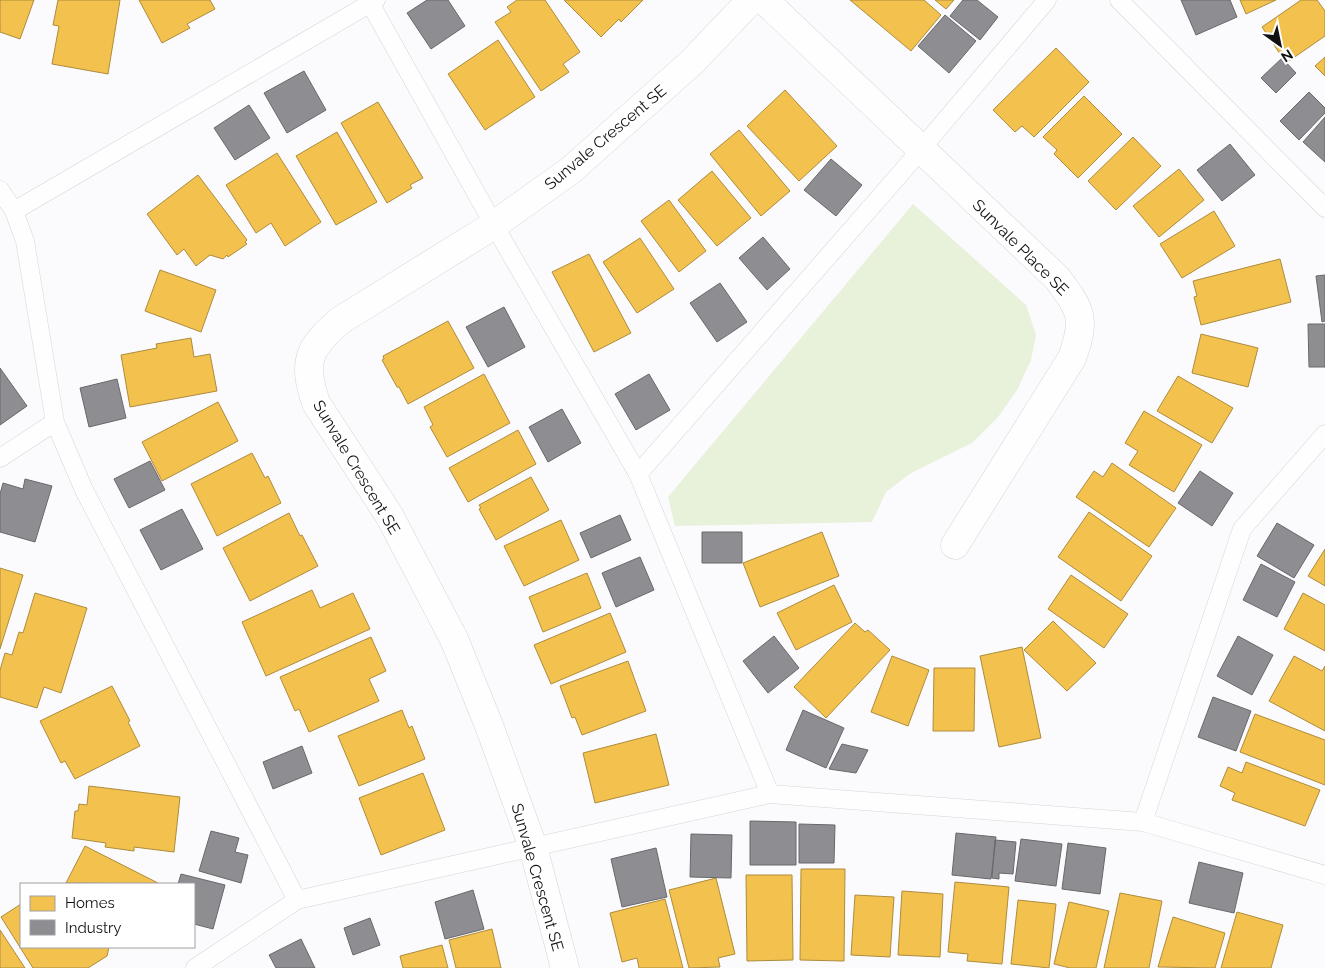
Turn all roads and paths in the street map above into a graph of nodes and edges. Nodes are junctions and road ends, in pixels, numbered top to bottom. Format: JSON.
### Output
{"nodes":[{"id":1,"x":751,"y":0,"type":"edge"},
{"id":2,"x":764,"y":0,"type":"edge"},
{"id":3,"x":1047,"y":0,"type":"edge"},
{"id":4,"x":1119,"y":0,"type":"edge"},
{"id":5,"x":373,"y":2,"type":"edge"},
{"id":6,"x":921,"y":149,"type":"junction"},
{"id":7,"x":0,"y":190,"type":"edge"},
{"id":8,"x":1325,"y":208,"type":"edge"},
{"id":9,"x":14,"y":211,"type":"junction"},
{"id":10,"x":494,"y":225,"type":"junction"},
{"id":11,"x":55,"y":422,"type":"junction"},
{"id":12,"x":1325,"y":434,"type":"edge"},
{"id":13,"x":0,"y":458,"type":"edge"},
{"id":14,"x":638,"y":474,"type":"junction"},
{"id":15,"x":955,"y":545,"type":"dead end"},
{"id":16,"x":770,"y":794,"type":"junction"},
{"id":17,"x":1143,"y":822,"type":"junction"},
{"id":18,"x":533,"y":848,"type":"junction"},
{"id":19,"x":1325,"y":875,"type":"edge"},
{"id":20,"x":297,"y":900,"type":"junction"},
{"id":21,"x":195,"y":968,"type":"edge"},
{"id":22,"x":564,"y":968,"type":"edge"}],
"edges":[{"from":1,"to":10,"type":"street","name":"Sunvale Crescent SE"},
{"from":2,"to":6,"type":"street","name":"Sunvale Place SE"},
{"from":3,"to":6,"type":"lane"},
{"from":4,"to":8,"type":"lane"},
{"from":5,"to":9,"type":"lane"},
{"from":5,"to":10,"type":"lane"},
{"from":6,"to":14,"type":"lane"},
{"from":6,"to":15,"type":"street","name":"Sunvale Place SE"},
{"from":7,"to":9,"type":"lane"},
{"from":9,"to":11,"type":"lane"},
{"from":10,"to":14,"type":"lane"},
{"from":10,"to":18,"type":"street","name":"Sunvale Crescent SE"},
{"from":11,"to":13,"type":"lane"},
{"from":11,"to":20,"type":"lane"},
{"from":12,"to":17,"type":"lane"},
{"from":14,"to":16,"type":"lane"},
{"from":16,"to":17,"type":"lane"},
{"from":16,"to":18,"type":"lane"},
{"from":17,"to":19,"type":"lane"},
{"from":18,"to":20,"type":"lane"},
{"from":18,"to":22,"type":"street","name":"Sunvale Crescent SE"},
{"from":20,"to":21,"type":"lane"}]}
